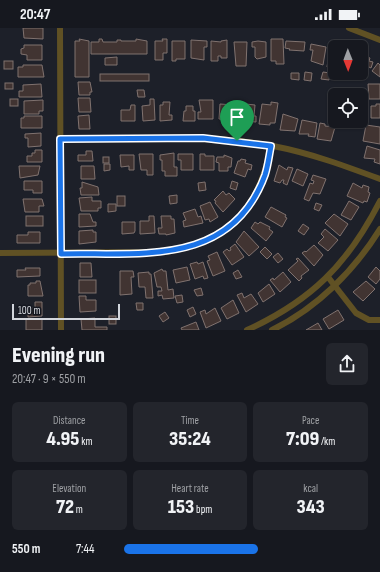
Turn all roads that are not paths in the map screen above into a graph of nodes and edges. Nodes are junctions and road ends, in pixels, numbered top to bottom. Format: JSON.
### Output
{"nodes":[{"id":1,"x":60,"y":28,"type":"edge"},
{"id":2,"x":349,"y":28,"type":"edge"},
{"id":3,"x":380,"y":40,"type":"edge"},
{"id":4,"x":60,"y":139,"type":"junction"},
{"id":5,"x":271,"y":146,"type":"junction"},
{"id":6,"x":380,"y":179,"type":"edge"},
{"id":7,"x":380,"y":201,"type":"edge"},
{"id":8,"x":380,"y":228,"type":"edge"},
{"id":9,"x":0,"y":253,"type":"edge"},
{"id":10,"x":61,"y":254,"type":"junction"},
{"id":11,"x":328,"y":277,"type":"junction"},
{"id":12,"x":335,"y":285,"type":"junction"},
{"id":13,"x":380,"y":320,"type":"edge"},
{"id":14,"x":61,"y":330,"type":"edge"},
{"id":15,"x":246,"y":330,"type":"edge"},
{"id":16,"x":272,"y":330,"type":"edge"}],
"edges":[{"from":1,"to":4,"type":"street"},
{"from":2,"to":3,"type":"street"},
{"from":4,"to":5,"type":"street"},
{"from":4,"to":10,"type":"street"},
{"from":5,"to":6,"type":"street"},
{"from":5,"to":10,"type":"street"},
{"from":7,"to":11,"type":"street"},
{"from":8,"to":12,"type":"street"},
{"from":9,"to":10,"type":"street"},
{"from":10,"to":14,"type":"street"},
{"from":11,"to":12,"type":"street"},
{"from":11,"to":15,"type":"street"},
{"from":12,"to":13,"type":"street"},
{"from":12,"to":16,"type":"street"}]}
